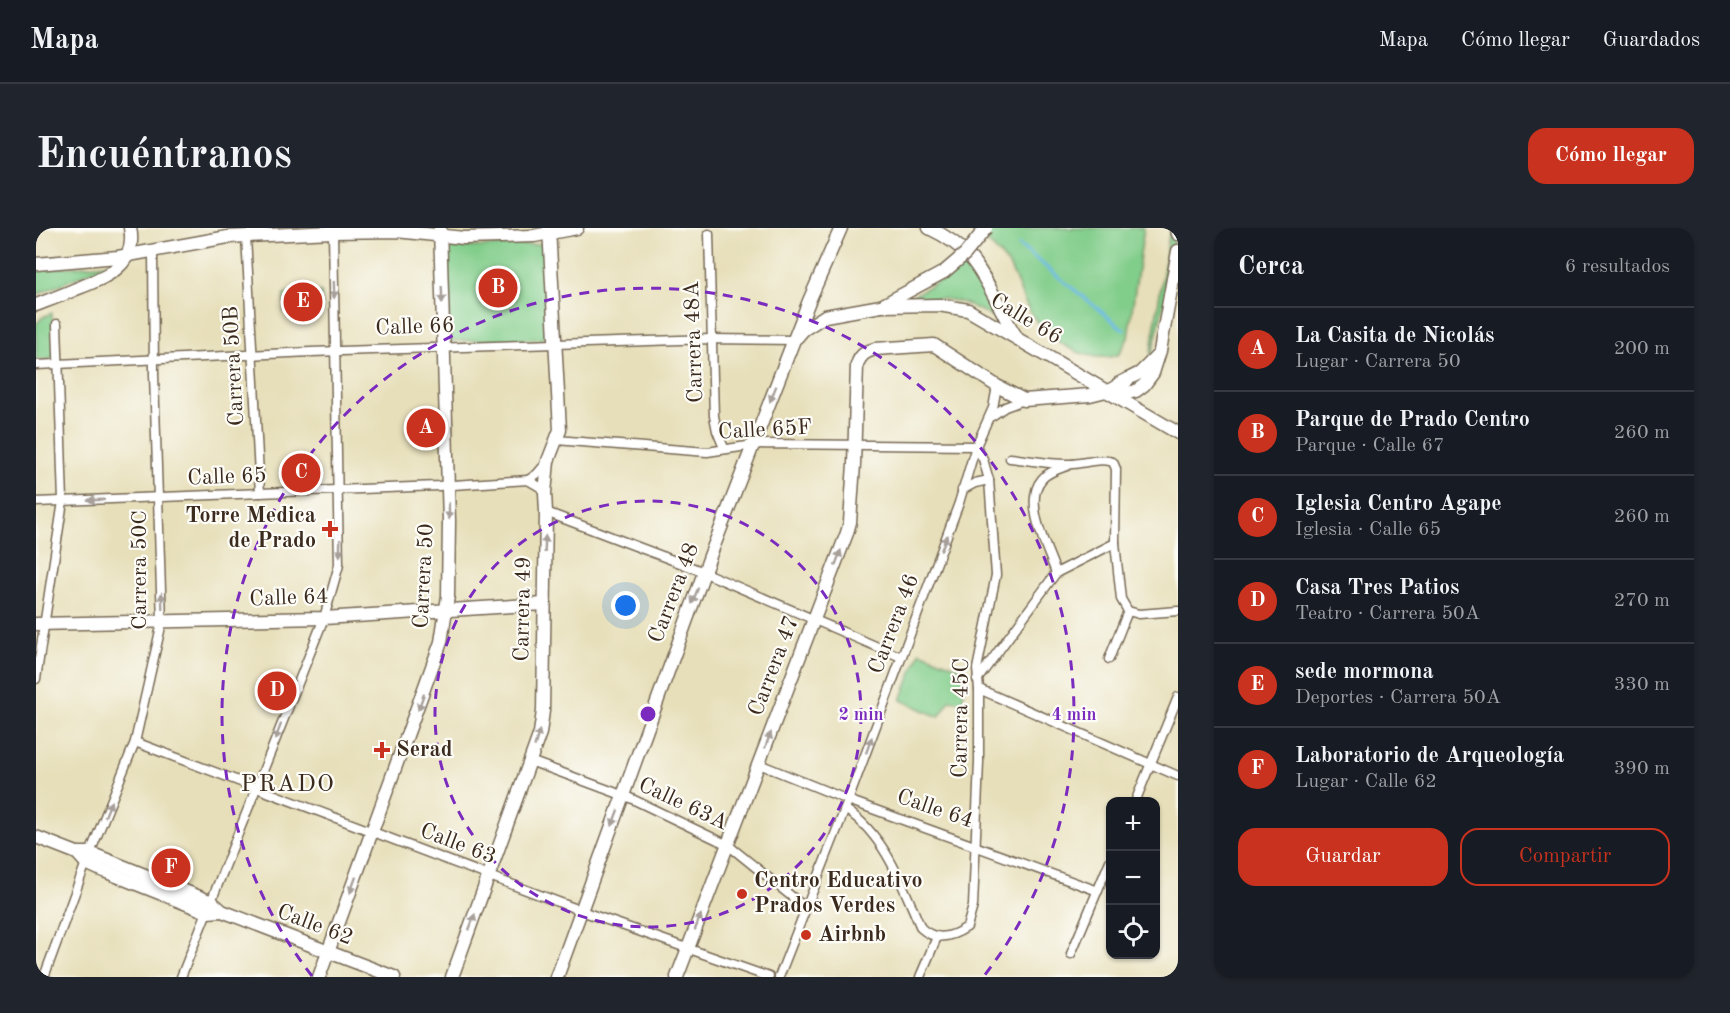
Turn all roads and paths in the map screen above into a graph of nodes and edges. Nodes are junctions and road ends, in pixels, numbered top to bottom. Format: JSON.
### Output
{"nodes":[{"id":1,"x":130,"y":228,"type":"edge"},
{"id":2,"x":578,"y":228,"type":"edge"},
{"id":3,"x":841,"y":228,"type":"edge"},
{"id":4,"x":929,"y":228,"type":"edge"},
{"id":5,"x":986,"y":228,"type":"edge"},
{"id":6,"x":1177,"y":228,"type":"edge"},
{"id":7,"x":549,"y":231,"type":"edge"},
{"id":8,"x":333,"y":232,"type":"junction"},
{"id":9,"x":440,"y":232,"type":"edge"},
{"id":10,"x":709,"y":234,"type":"dead end"},
{"id":11,"x":1178,"y":234,"type":"edge"},
{"id":12,"x":246,"y":236,"type":"junction"},
{"id":13,"x":153,"y":250,"type":"junction"},
{"id":14,"x":1178,"y":251,"type":"edge"},
{"id":15,"x":127,"y":255,"type":"junction"},
{"id":16,"x":36,"y":264,"type":"edge"},
{"id":17,"x":809,"y":301,"type":"junction"},
{"id":18,"x":39,"y":306,"type":"edge"},
{"id":19,"x":881,"y":306,"type":"junction"},
{"id":20,"x":837,"y":313,"type":"junction"},
{"id":21,"x":57,"y":324,"type":"dead end"},
{"id":22,"x":711,"y":339,"type":"junction"},
{"id":23,"x":1019,"y":339,"type":"junction"},
{"id":24,"x":795,"y":340,"type":"junction"},
{"id":25,"x":556,"y":344,"type":"junction"},
{"id":26,"x":444,"y":347,"type":"junction"},
{"id":27,"x":335,"y":351,"type":"junction"},
{"id":28,"x":252,"y":354,"type":"junction"},
{"id":29,"x":1158,"y":355,"type":"junction"},
{"id":30,"x":154,"y":359,"type":"junction"},
{"id":31,"x":59,"y":363,"type":"junction"},
{"id":32,"x":36,"y":365,"type":"edge"},
{"id":33,"x":1090,"y":382,"type":"junction"},
{"id":34,"x":1126,"y":382,"type":"junction"},
{"id":35,"x":997,"y":386,"type":"junction"},
{"id":36,"x":1136,"y":391,"type":"junction"},
{"id":37,"x":1106,"y":392,"type":"junction"},
{"id":38,"x":1024,"y":400,"type":"junction"},
{"id":39,"x":1138,"y":410,"type":"junction"},
{"id":40,"x":989,"y":418,"type":"junction"},
{"id":41,"x":1178,"y":433,"type":"edge"},
{"id":42,"x":556,"y":440,"type":"junction"},
{"id":43,"x":753,"y":445,"type":"junction"},
{"id":44,"x":855,"y":446,"type":"junction"},
{"id":45,"x":976,"y":446,"type":"junction"},
{"id":46,"x":724,"y":448,"type":"junction"},
{"id":47,"x":1010,"y":458,"type":"dead end"},
{"id":48,"x":548,"y":461,"type":"junction"},
{"id":49,"x":1070,"y":465,"type":"junction"},
{"id":50,"x":528,"y":480,"type":"junction"},
{"id":51,"x":989,"y":480,"type":"junction"},
{"id":52,"x":449,"y":486,"type":"junction"},
{"id":53,"x":339,"y":490,"type":"junction"},
{"id":54,"x":963,"y":490,"type":"junction"},
{"id":55,"x":545,"y":493,"type":"junction"},
{"id":56,"x":260,"y":494,"type":"junction"},
{"id":57,"x":157,"y":498,"type":"junction"},
{"id":58,"x":63,"y":501,"type":"junction"},
{"id":59,"x":36,"y":502,"type":"edge"},
{"id":60,"x":546,"y":512,"type":"junction"},
{"id":61,"x":1115,"y":543,"type":"junction"},
{"id":62,"x":704,"y":573,"type":"junction"},
{"id":63,"x":1056,"y":573,"type":"junction"},
{"id":64,"x":544,"y":604,"type":"junction"},
{"id":65,"x":445,"y":610,"type":"junction"},
{"id":66,"x":1128,"y":611,"type":"junction"},
{"id":67,"x":1178,"y":611,"type":"edge"},
{"id":68,"x":324,"y":618,"type":"junction"},
{"id":69,"x":814,"y":621,"type":"junction"},
{"id":70,"x":162,"y":622,"type":"junction"},
{"id":71,"x":40,"y":624,"type":"edge"},
{"id":72,"x":901,"y":657,"type":"junction"},
{"id":73,"x":1108,"y":659,"type":"dead end"},
{"id":74,"x":36,"y":679,"type":"edge"},
{"id":75,"x":978,"y":684,"type":"junction"},
{"id":76,"x":1178,"y":697,"type":"edge"},
{"id":77,"x":135,"y":742,"type":"junction"},
{"id":78,"x":530,"y":761,"type":"junction"},
{"id":79,"x":759,"y":764,"type":"junction"},
{"id":80,"x":1150,"y":765,"type":"junction"},
{"id":81,"x":1178,"y":776,"type":"edge"},
{"id":82,"x":257,"y":788,"type":"junction"},
{"id":83,"x":624,"y":796,"type":"junction"},
{"id":84,"x":1138,"y":797,"type":"edge"},
{"id":85,"x":847,"y":805,"type":"junction"},
{"id":86,"x":373,"y":831,"type":"junction"},
{"id":87,"x":36,"y":837,"type":"edge"},
{"id":88,"x":728,"y":844,"type":"junction"},
{"id":89,"x":976,"y":845,"type":"junction"},
{"id":90,"x":88,"y":858,"type":"junction"},
{"id":91,"x":1106,"y":871,"type":"edge"},
{"id":92,"x":489,"y":875,"type":"junction"},
{"id":93,"x":1098,"y":891,"type":"junction"},
{"id":94,"x":210,"y":907,"type":"junction"},
{"id":95,"x":806,"y":908,"type":"junction"},
{"id":96,"x":582,"y":911,"type":"junction"},
{"id":97,"x":937,"y":937,"type":"junction"},
{"id":98,"x":688,"y":948,"type":"junction"},
{"id":99,"x":329,"y":952,"type":"junction"},
{"id":100,"x":1071,"y":954,"type":"dead end"},
{"id":101,"x":44,"y":977,"type":"edge"},
{"id":102,"x":181,"y":977,"type":"edge"},
{"id":103,"x":319,"y":977,"type":"edge"},
{"id":104,"x":394,"y":977,"type":"edge"},
{"id":105,"x":452,"y":977,"type":"edge"},
{"id":106,"x":556,"y":977,"type":"edge"},
{"id":107,"x":677,"y":977,"type":"edge"},
{"id":108,"x":768,"y":977,"type":"edge"},
{"id":109,"x":779,"y":977,"type":"edge"},
{"id":110,"x":920,"y":977,"type":"edge"}],
"edges":[{"from":1,"to":15,"type":"main road"},
{"from":2,"to":7,"type":"main road"},
{"from":3,"to":17,"type":"main road","name":"Carrera 48"},
{"from":4,"to":23,"type":"main road"},
{"from":5,"to":19,"type":"main road","bridge":true},
{"from":6,"to":11,"type":"main road"},
{"from":7,"to":9,"type":"main road"},
{"from":7,"to":25,"type":"main road","name":"Carrera 49"},
{"from":8,"to":9,"type":"main road"},
{"from":8,"to":12,"type":"main road"},
{"from":8,"to":27,"type":"street","one_way":true},
{"from":9,"to":26,"type":"main road","name":"Carrera 50","one_way":true},
{"from":10,"to":22,"type":"street","name":"Carrera 48A"},
{"from":12,"to":13,"type":"main road"},
{"from":12,"to":28,"type":"street","name":"Carrera 50B"},
{"from":13,"to":15,"type":"main road"},
{"from":13,"to":30,"type":"street","name":"Carrera 50C"},
{"from":14,"to":29,"type":"main road"},
{"from":15,"to":16,"type":"main road"},
{"from":15,"to":18,"type":"main road"},
{"from":17,"to":20,"type":"main road"},
{"from":17,"to":24,"type":"main road","name":"Carrera 48"},
{"from":19,"to":20,"type":"main road"},
{"from":19,"to":23,"type":"main road","name":"Calle 66"},
{"from":20,"to":24,"type":"main road"},
{"from":21,"to":31,"type":"street"},
{"from":22,"to":24,"type":"street","name":"Calle 66"},
{"from":22,"to":25,"type":"street","name":"Calle 66"},
{"from":22,"to":46,"type":"street","name":"Carrera 48A"},
{"from":23,"to":33,"type":"main road","name":"Calle 66"},
{"from":24,"to":43,"type":"main road","name":"Carrera 48","one_way":true},
{"from":25,"to":26,"type":"street","name":"Calle 66"},
{"from":25,"to":42,"type":"main road","name":"Carrera 49"},
{"from":26,"to":27,"type":"street","name":"Calle 66"},
{"from":26,"to":52,"type":"main road","name":"Carrera 50"},
{"from":27,"to":28,"type":"street","name":"Calle 66"},
{"from":27,"to":53,"type":"street"},
{"from":28,"to":30,"type":"street","name":"Calle 66"},
{"from":28,"to":56,"type":"street","name":"Carrera 50B"},
{"from":29,"to":34,"type":"main road"},
{"from":29,"to":36,"type":"main road"},
{"from":30,"to":31,"type":"street","name":"Calle 66"},
{"from":30,"to":57,"type":"street","name":"Carrera 50C"},
{"from":31,"to":32,"type":"street","name":"Calle 66"},
{"from":31,"to":58,"type":"street"},
{"from":33,"to":34,"type":"main road"},
{"from":33,"to":37,"type":"main road","name":"Calle 66"},
{"from":34,"to":37,"type":"main road"},
{"from":35,"to":38,"type":"main road"},
{"from":35,"to":40,"type":"street","name":"Carrera 46"},
{"from":35,"to":44,"type":"main road","name":"Carrera 47"},
{"from":36,"to":37,"type":"main road"},
{"from":36,"to":39,"type":"main road"},
{"from":37,"to":38,"type":"main road"},
{"from":37,"to":39,"type":"main road","name":"Calle 66"},
{"from":38,"to":40,"type":"street"},
{"from":39,"to":41,"type":"main road","name":"Calle 66"},
{"from":40,"to":45,"type":"street","name":"Carrera 46"},
{"from":42,"to":46,"type":"street","name":"Calle 65F"},
{"from":42,"to":48,"type":"main road","name":"Carrera 49"},
{"from":43,"to":44,"type":"street","name":"Calle 65F"},
{"from":43,"to":46,"type":"street","name":"Calle 65F"},
{"from":43,"to":62,"type":"main road","name":"Carrera 48"},
{"from":44,"to":45,"type":"street","name":"Calle 65F"},
{"from":69,"to":44,"type":"main road","name":"Carrera 47","one_way":true},
{"from":45,"to":51,"type":"street","name":"Carrera 45C"},
{"from":45,"to":54,"type":"street","name":"Carrera 46"},
{"from":47,"to":49,"type":"street"},
{"from":48,"to":50,"type":"street"},
{"from":48,"to":55,"type":"main road","name":"Carrera 49"},
{"from":49,"to":61,"type":"street"},
{"from":49,"to":63,"type":"street"},
{"from":50,"to":52,"type":"street","name":"Calle 65"},
{"from":50,"to":55,"type":"street"},
{"from":51,"to":54,"type":"street"},
{"from":51,"to":75,"type":"street","name":"Carrera 45C"},
{"from":52,"to":53,"type":"street","name":"Calle 65"},
{"from":52,"to":65,"type":"main road","name":"Carrera 50","one_way":true},
{"from":53,"to":56,"type":"street","name":"Calle 65"},
{"from":53,"to":68,"type":"street","one_way":true},
{"from":72,"to":54,"type":"street","name":"Carrera 46","one_way":true},
{"from":55,"to":60,"type":"main road","name":"Carrera 49"},
{"from":56,"to":57,"type":"street","name":"Calle 65"},
{"from":57,"to":58,"type":"street","name":"Calle 65","one_way":true},
{"from":70,"to":57,"type":"street","name":"Carrera 50C","one_way":true},
{"from":58,"to":59,"type":"street","name":"Calle 65"},
{"from":58,"to":71,"type":"street"},
{"from":60,"to":62,"type":"street"},
{"from":64,"to":60,"type":"main road","name":"Carrera 49","one_way":true},
{"from":61,"to":63,"type":"street"},
{"from":61,"to":66,"type":"street"},
{"from":62,"to":69,"type":"street"},
{"from":62,"to":83,"type":"main road","name":"Carrera 48","one_way":true},
{"from":63,"to":75,"type":"street"},
{"from":64,"to":65,"type":"main road","name":"Calle 64"},
{"from":78,"to":64,"type":"main road","name":"Carrera 49","one_way":true},
{"from":65,"to":68,"type":"main road","name":"Calle 64"},
{"from":65,"to":86,"type":"main road","name":"Carrera 50","one_way":true},
{"from":66,"to":67,"type":"street"},
{"from":66,"to":73,"type":"street"},
{"from":68,"to":70,"type":"main road","name":"Calle 64"},
{"from":68,"to":82,"type":"street","one_way":true},
{"from":69,"to":72,"type":"street"},
{"from":79,"to":69,"type":"main road","name":"Carrera 47","one_way":true},
{"from":70,"to":71,"type":"main road","name":"Calle 64"},
{"from":70,"to":77,"type":"street","name":"Carrera 50C"},
{"from":71,"to":74,"type":"street"},
{"from":85,"to":72,"type":"street","name":"Carrera 46","one_way":true},
{"from":75,"to":80,"type":"street"},
{"from":75,"to":89,"type":"street","name":"Carrera 45C"},
{"from":76,"to":80,"type":"street"},
{"from":77,"to":82,"type":"street","name":"Calle 63"},
{"from":90,"to":77,"type":"street","name":"Carrera 50C","one_way":true},
{"from":78,"to":83,"type":"street","name":"Calle 63A"},
{"from":78,"to":92,"type":"main road","name":"Carrera 49"},
{"from":79,"to":85,"type":"street","name":"Calle 64"},
{"from":79,"to":88,"type":"main road","name":"Carrera 47"},
{"from":80,"to":81,"type":"street"},
{"from":80,"to":84,"type":"street"},
{"from":82,"to":86,"type":"street","name":"Calle 63"},
{"from":82,"to":94,"type":"street"},
{"from":83,"to":88,"type":"street","name":"Calle 63A"},
{"from":83,"to":96,"type":"main road","name":"Carrera 48","one_way":true},
{"from":85,"to":89,"type":"street","name":"Calle 64"},
{"from":85,"to":95,"type":"street","name":"Carrera 46"},
{"from":85,"to":97,"type":"street"},
{"from":86,"to":92,"type":"street","name":"Calle 63"},
{"from":86,"to":99,"type":"main road","name":"Carrera 50","one_way":true},
{"from":87,"to":90,"type":"main road","name":"Calle 62"},
{"from":88,"to":95,"type":"street","name":"Calle 63A"},
{"from":98,"to":88,"type":"main road","name":"Carrera 47","one_way":true},
{"from":89,"to":93,"type":"street","name":"Calle 64"},
{"from":89,"to":97,"type":"street","name":"Carrera 45C"},
{"from":90,"to":94,"type":"main road","name":"Calle 62"},
{"from":90,"to":101,"type":"street","name":"Carrera 50C"},
{"from":91,"to":93,"type":"street"},
{"from":92,"to":96,"type":"street","name":"Calle 63"},
{"from":105,"to":92,"type":"main road","name":"Carrera 49","one_way":true},
{"from":93,"to":100,"type":"street"},
{"from":94,"to":99,"type":"main road","name":"Calle 62"},
{"from":94,"to":102,"type":"street"},
{"from":95,"to":109,"type":"street","name":"Carrera 46"},
{"from":96,"to":98,"type":"street","name":"Calle 63"},
{"from":96,"to":106,"type":"main road","name":"Carrera 48"},
{"from":97,"to":110,"type":"street"},
{"from":98,"to":107,"type":"main road","name":"Carrera 47"},
{"from":98,"to":108,"type":"street","name":"Calle 63"},
{"from":99,"to":103,"type":"main road","name":"Carrera 50"},
{"from":99,"to":104,"type":"main road","name":"Calle 62"}]}
